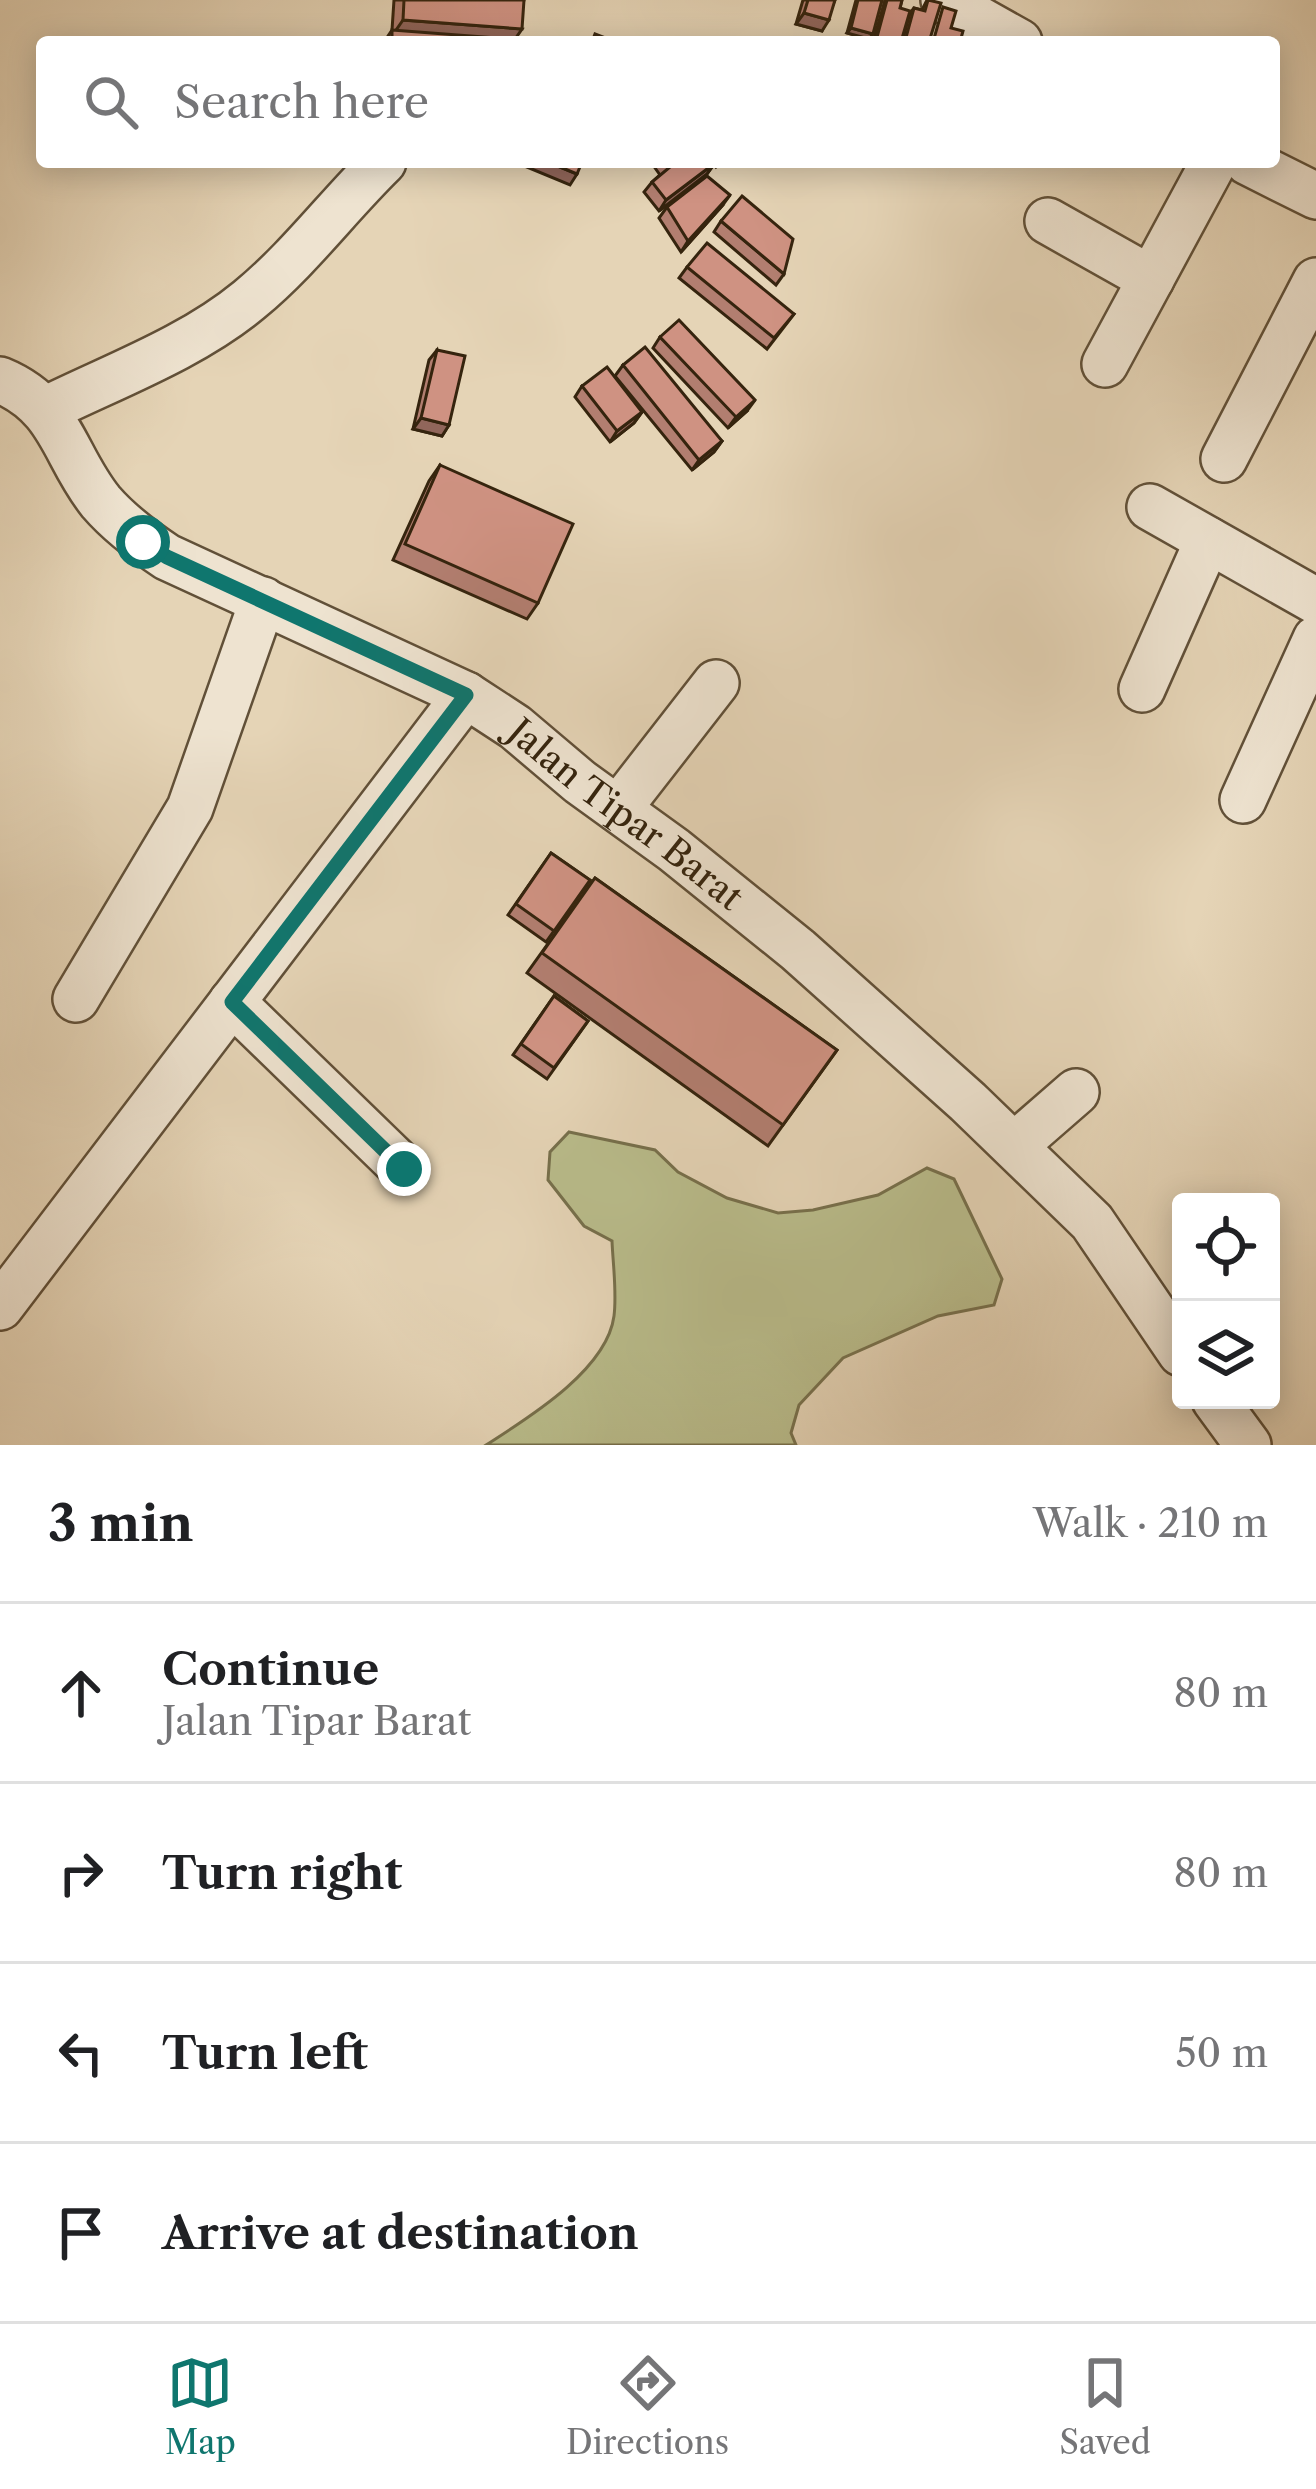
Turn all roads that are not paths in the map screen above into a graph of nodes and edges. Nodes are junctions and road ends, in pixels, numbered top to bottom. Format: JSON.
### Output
{"nodes":[{"id":1,"x":944,"y":0,"type":"edge"},
{"id":2,"x":1008,"y":36,"type":"edge"},
{"id":3,"x":1211,"y":168,"type":"edge"},
{"id":4,"x":1259,"y":168,"type":"edge"},
{"id":5,"x":349,"y":180,"type":"edge"},
{"id":6,"x":1316,"y":196,"type":"edge"},
{"id":7,"x":1048,"y":221,"type":"dead end"},
{"id":8,"x":1151,"y":279,"type":"junction"},
{"id":9,"x":1316,"y":280,"type":"edge"},
{"id":10,"x":1105,"y":364,"type":"dead end"},
{"id":11,"x":0,"y":380,"type":"edge"},
{"id":12,"x":47,"y":410,"type":"junction"},
{"id":13,"x":1224,"y":459,"type":"dead end"},
{"id":14,"x":1150,"y":507,"type":"dead end"},
{"id":15,"x":1208,"y":540,"type":"junction"},
{"id":16,"x":263,"y":600,"type":"junction"},
{"id":17,"x":1316,"y":601,"type":"edge"},
{"id":18,"x":1316,"y":639,"type":"edge"},
{"id":19,"x":716,"y":683,"type":"dead end"},
{"id":20,"x":1142,"y":689,"type":"dead end"},
{"id":21,"x":466,"y":695,"type":"junction"},
{"id":22,"x":1243,"y":800,"type":"dead end"},
{"id":23,"x":618,"y":809,"type":"junction"},
{"id":24,"x":76,"y":998,"type":"dead end"},
{"id":25,"x":232,"y":1002,"type":"junction"},
{"id":26,"x":1076,"y":1092,"type":"dead end"},
{"id":27,"x":1013,"y":1146,"type":"junction"},
{"id":28,"x":404,"y":1169,"type":"dead end"},
{"id":29,"x":0,"y":1307,"type":"edge"},
{"id":30,"x":1172,"y":1340,"type":"edge"},
{"id":31,"x":1222,"y":1409,"type":"edge"},
{"id":32,"x":1248,"y":1445,"type":"edge"}],
"edges":[{"from":1,"to":2,"type":"street"},
{"from":3,"to":8,"type":"street"},
{"from":4,"to":6,"type":"street"},
{"from":5,"to":12,"type":"street"},
{"from":7,"to":8,"type":"street"},
{"from":8,"to":10,"type":"street"},
{"from":9,"to":13,"type":"street"},
{"from":11,"to":12,"type":"street","name":"Jalan Tipar Barat"},
{"from":12,"to":16,"type":"street","name":"Jalan Tipar Barat"},
{"from":14,"to":15,"type":"street"},
{"from":15,"to":17,"type":"street"},
{"from":15,"to":20,"type":"street"},
{"from":16,"to":21,"type":"street","name":"Jalan Tipar Barat"},
{"from":16,"to":24,"type":"street"},
{"from":18,"to":22,"type":"street"},
{"from":19,"to":23,"type":"street"},
{"from":21,"to":23,"type":"street","name":"Jalan Tipar Barat"},
{"from":21,"to":25,"type":"street"},
{"from":23,"to":27,"type":"street","name":"Jalan Tipar Barat"},
{"from":25,"to":28,"type":"street"},
{"from":25,"to":29,"type":"street"},
{"from":26,"to":27,"type":"street"},
{"from":27,"to":30,"type":"street","name":"Jalan Tipar Barat"},
{"from":31,"to":32,"type":"street"}]}
